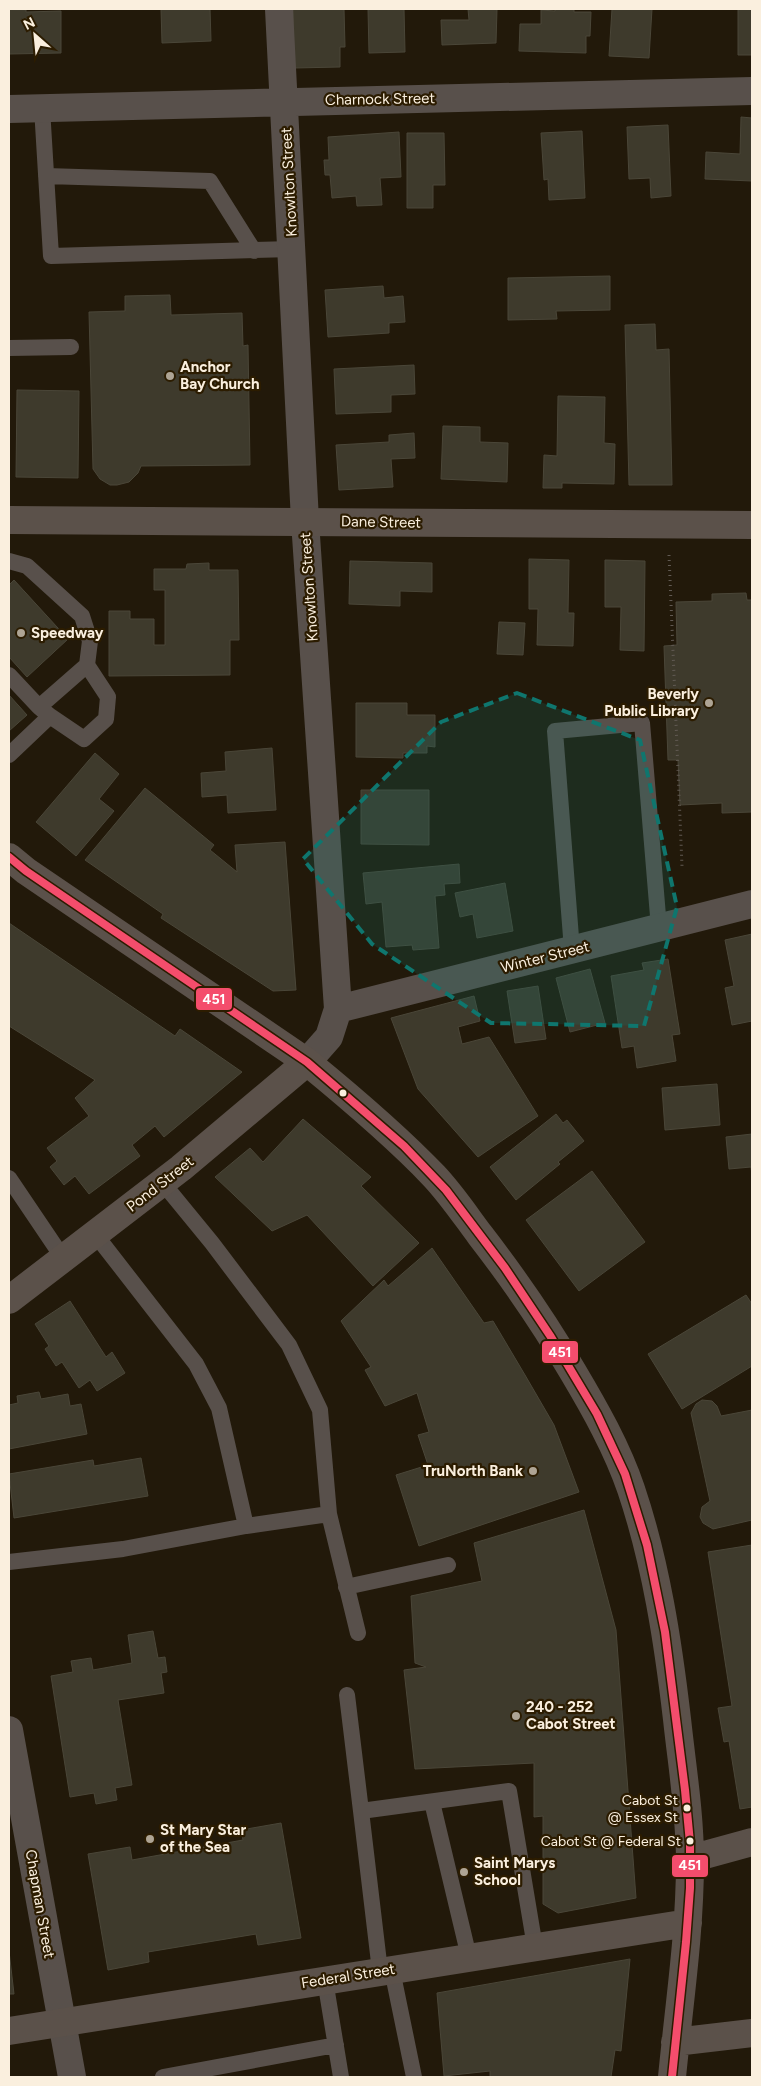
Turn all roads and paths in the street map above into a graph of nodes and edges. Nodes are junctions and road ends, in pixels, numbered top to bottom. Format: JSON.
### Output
{"nodes":[{"id":1,"x":279,"y":9,"type":"edge"},
{"id":2,"x":752,"y":92,"type":"edge"},
{"id":3,"x":285,"y":102,"type":"junction"},
{"id":4,"x":42,"y":108,"type":"junction"},
{"id":5,"x":9,"y":109,"type":"edge"},
{"id":6,"x":46,"y":176,"type":"junction"},
{"id":7,"x":292,"y":249,"type":"junction"},
{"id":8,"x":254,"y":251,"type":"junction"},
{"id":9,"x":71,"y":347,"type":"dead end"},
{"id":10,"x":9,"y":348,"type":"edge"},
{"id":11,"x":9,"y":520,"type":"edge"},
{"id":12,"x":305,"y":521,"type":"junction"},
{"id":13,"x":668,"y":525,"type":"junction"},
{"id":14,"x":752,"y":525,"type":"edge"},
{"id":15,"x":9,"y":561,"type":"edge"},
{"id":16,"x":87,"y":665,"type":"junction"},
{"id":17,"x":10,"y":678,"type":"edge"},
{"id":18,"x":44,"y":711,"type":"junction"},
{"id":19,"x":9,"y":755,"type":"edge"},
{"id":20,"x":14,"y":869,"type":"edge"},
{"id":21,"x":682,"y":872,"type":"dead end"},
{"id":22,"x":752,"y":904,"type":"edge"},
{"id":23,"x":659,"y":928,"type":"junction"},
{"id":24,"x":572,"y":950,"type":"junction"},
{"id":25,"x":338,"y":1009,"type":"junction"},
{"id":26,"x":307,"y":1062,"type":"junction"},
{"id":27,"x":9,"y":1178,"type":"edge"},
{"id":28,"x":162,"y":1182,"type":"junction"},
{"id":29,"x":95,"y":1234,"type":"junction"},
{"id":30,"x":63,"y":1258,"type":"junction"},
{"id":31,"x":9,"y":1300,"type":"edge"},
{"id":32,"x":329,"y":1514,"type":"junction"},
{"id":33,"x":246,"y":1526,"type":"junction"},
{"id":34,"x":9,"y":1562,"type":"edge"},
{"id":35,"x":448,"y":1565,"type":"dead end"},
{"id":36,"x":346,"y":1586,"type":"junction"},
{"id":37,"x":358,"y":1633,"type":"dead end"},
{"id":38,"x":347,"y":1695,"type":"dead end"},
{"id":39,"x":9,"y":1730,"type":"edge"},
{"id":40,"x":11,"y":1761,"type":"edge"},
{"id":41,"x":432,"y":1802,"type":"junction"},
{"id":42,"x":361,"y":1811,"type":"junction"},
{"id":43,"x":752,"y":1842,"type":"edge"},
{"id":44,"x":690,"y":1859,"type":"junction"},
{"id":45,"x":688,"y":1923,"type":"junction"},
{"id":46,"x":535,"y":1947,"type":"junction"},
{"id":47,"x":469,"y":1958,"type":"junction"},
{"id":48,"x":386,"y":1970,"type":"junction"},
{"id":49,"x":325,"y":1980,"type":"junction"},
{"id":50,"x":62,"y":2022,"type":"junction"},
{"id":51,"x":9,"y":2031,"type":"edge"},
{"id":52,"x":752,"y":2033,"type":"edge"},
{"id":53,"x":675,"y":2042,"type":"junction"},
{"id":54,"x":336,"y":2045,"type":"junction"},
{"id":55,"x":72,"y":2077,"type":"edge"},
{"id":56,"x":163,"y":2077,"type":"edge"},
{"id":57,"x":341,"y":2077,"type":"edge"},
{"id":58,"x":414,"y":2077,"type":"edge"},
{"id":59,"x":672,"y":2077,"type":"edge"}],
"edges":[{"from":1,"to":3,"type":"street","name":"Knowlton Street"},
{"from":2,"to":3,"type":"street","name":"Charnock Street"},
{"from":3,"to":4,"type":"street","name":"Charnock Street"},
{"from":3,"to":7,"type":"street","name":"Knowlton Street"},
{"from":4,"to":5,"type":"street","name":"Charnock Street"},
{"from":4,"to":6,"type":"lane"},
{"from":6,"to":8,"type":"lane"},
{"from":6,"to":8,"type":"lane"},
{"from":7,"to":8,"type":"lane"},
{"from":7,"to":12,"type":"street","name":"Knowlton Street"},
{"from":9,"to":10,"type":"lane"},
{"from":11,"to":12,"type":"main road","name":"Dane Street"},
{"from":12,"to":13,"type":"main road","name":"Dane Street"},
{"from":12,"to":25,"type":"street","name":"Knowlton Street"},
{"from":13,"to":14,"type":"main road","name":"Dane Street"},
{"from":13,"to":21,"type":"path"},
{"from":15,"to":16,"type":"lane"},
{"from":16,"to":18,"type":"lane"},
{"from":16,"to":18,"type":"lane"},
{"from":17,"to":18,"type":"lane"},
{"from":18,"to":19,"type":"lane"},
{"from":20,"to":26,"type":"main road"},
{"from":22,"to":23,"type":"street","name":"Winter Street"},
{"from":23,"to":24,"type":"street","name":"Winter Street"},
{"from":23,"to":24,"type":"lane"},
{"from":24,"to":25,"type":"street","name":"Winter Street"},
{"from":25,"to":26,"type":"street","name":"Knowlton Street"},
{"from":26,"to":28,"type":"main road","name":"Pond Street"},
{"from":26,"to":44,"type":"main road"},
{"from":27,"to":30,"type":"lane"},
{"from":28,"to":29,"type":"main road","name":"Pond Street"},
{"from":28,"to":32,"type":"lane"},
{"from":29,"to":30,"type":"main road","name":"Pond Street"},
{"from":29,"to":33,"type":"lane"},
{"from":30,"to":31,"type":"main road","name":"Pond Street"},
{"from":32,"to":33,"type":"lane"},
{"from":32,"to":36,"type":"lane"},
{"from":33,"to":34,"type":"lane"},
{"from":35,"to":36,"type":"lane"},
{"from":36,"to":37,"type":"lane"},
{"from":38,"to":42,"type":"lane"},
{"from":39,"to":40,"type":"street","name":"Chapman Street"},
{"from":40,"to":50,"type":"street","name":"Chapman Street"},
{"from":41,"to":42,"type":"lane"},
{"from":41,"to":46,"type":"lane"},
{"from":41,"to":47,"type":"lane"},
{"from":42,"to":48,"type":"lane"},
{"from":43,"to":44,"type":"main road"},
{"from":44,"to":45,"type":"main road"},
{"from":45,"to":46,"type":"main road","name":"Federal Street"},
{"from":45,"to":53,"type":"main road"},
{"from":46,"to":47,"type":"main road","name":"Federal Street"},
{"from":47,"to":48,"type":"main road","name":"Federal Street"},
{"from":48,"to":49,"type":"main road","name":"Federal Street"},
{"from":48,"to":58,"type":"lane"},
{"from":49,"to":50,"type":"main road","name":"Federal Street"},
{"from":49,"to":54,"type":"lane"},
{"from":50,"to":51,"type":"main road","name":"Federal Street"},
{"from":50,"to":55,"type":"street","name":"Chapman Street"},
{"from":52,"to":53,"type":"main road"},
{"from":53,"to":59,"type":"main road"},
{"from":54,"to":56,"type":"lane"},
{"from":54,"to":57,"type":"lane"}]}
